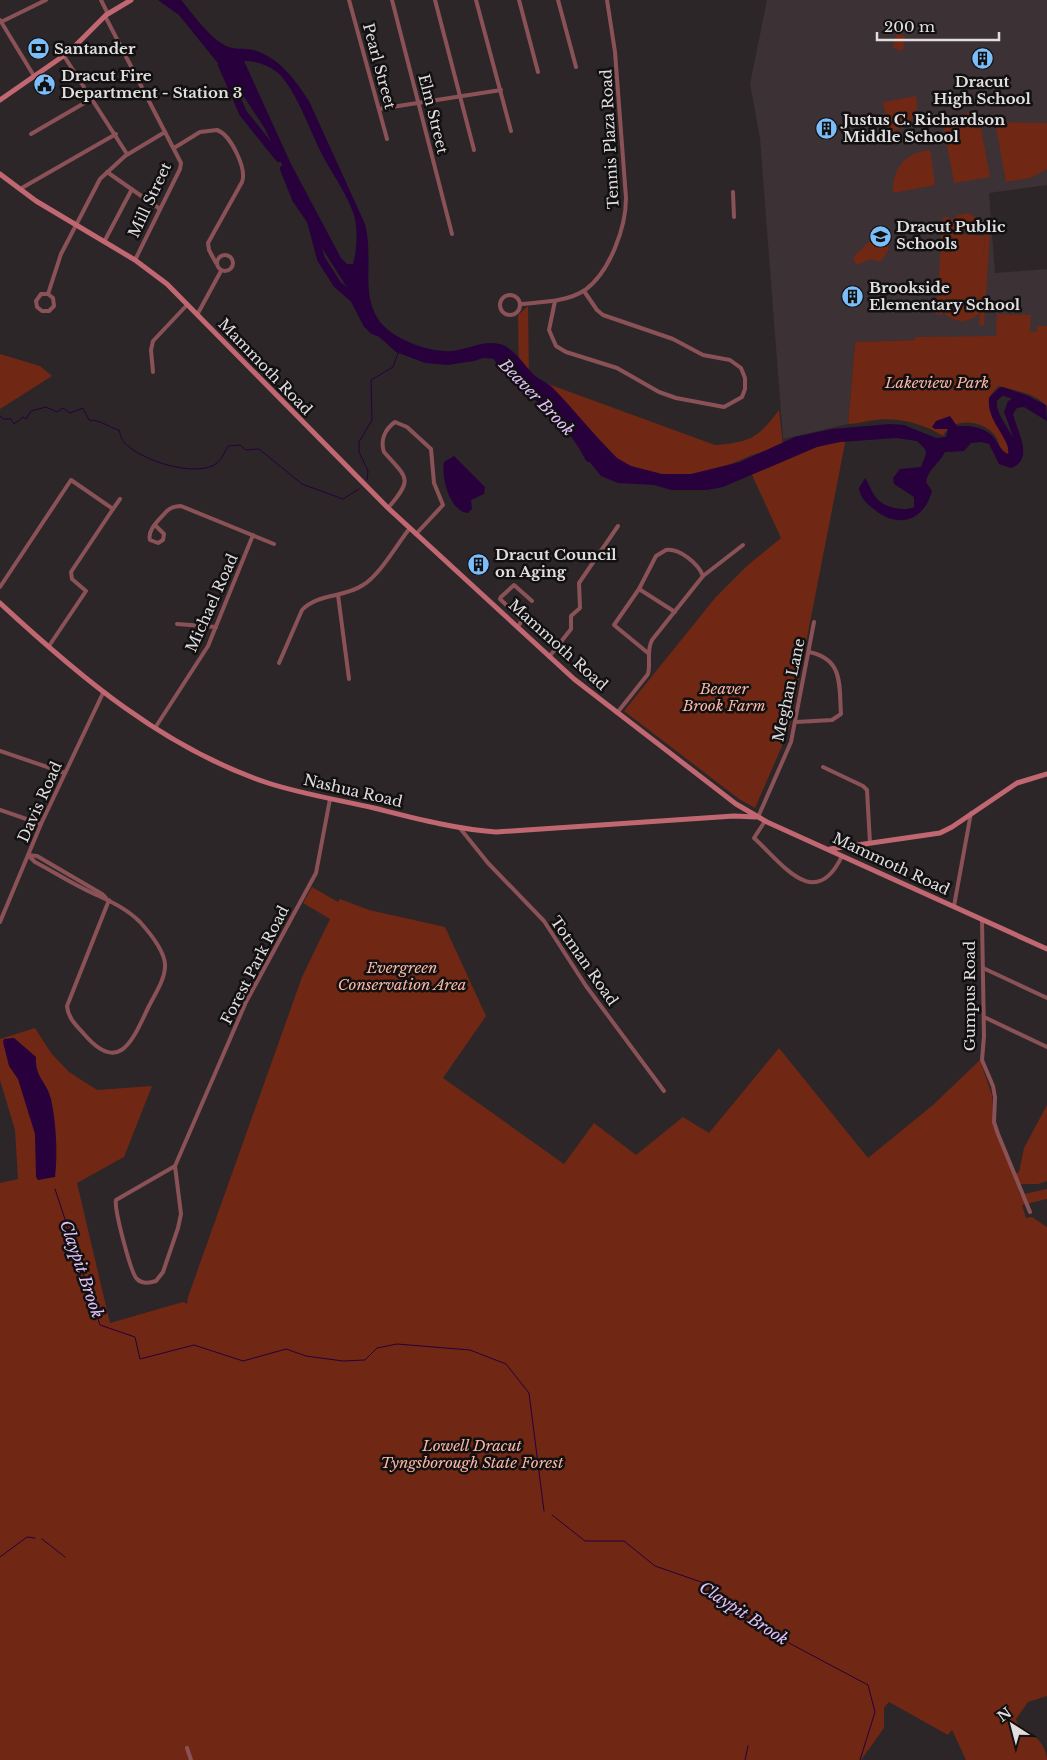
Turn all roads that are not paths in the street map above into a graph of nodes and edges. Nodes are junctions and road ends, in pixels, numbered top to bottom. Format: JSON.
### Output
{"nodes":[{"id":1,"x":46,"y":0,"type":"edge"},
{"id":2,"x":101,"y":0,"type":"edge"},
{"id":3,"x":130,"y":0,"type":"edge"},
{"id":4,"x":350,"y":0,"type":"edge"},
{"id":5,"x":392,"y":0,"type":"edge"},
{"id":6,"x":435,"y":0,"type":"edge"},
{"id":7,"x":476,"y":0,"type":"edge"},
{"id":8,"x":519,"y":0,"type":"edge"},
{"id":9,"x":558,"y":0,"type":"edge"},
{"id":10,"x":608,"y":0,"type":"edge"},
{"id":11,"x":106,"y":15,"type":"junction"},
{"id":12,"x":1,"y":21,"type":"edge"},
{"id":13,"x":64,"y":56,"type":"junction"},
{"id":14,"x":576,"y":67,"type":"dead end"},
{"id":15,"x":538,"y":72,"type":"dead end"},
{"id":16,"x":34,"y":76,"type":"junction"},
{"id":17,"x":501,"y":90,"type":"junction"},
{"id":18,"x":460,"y":96,"type":"junction"},
{"id":19,"x":93,"y":98,"type":"junction"},
{"id":20,"x":0,"y":100,"type":"edge"},
{"id":21,"x":419,"y":103,"type":"junction"},
{"id":22,"x":379,"y":109,"type":"junction"},
{"id":23,"x":165,"y":132,"type":"junction"},
{"id":24,"x":511,"y":132,"type":"dead end"},
{"id":25,"x":31,"y":134,"type":"dead end"},
{"id":26,"x":116,"y":134,"type":"junction"},
{"id":27,"x":387,"y":139,"type":"dead end"},
{"id":28,"x":174,"y":148,"type":"junction"},
{"id":29,"x":474,"y":150,"type":"dead end"},
{"id":30,"x":128,"y":154,"type":"junction"},
{"id":31,"x":107,"y":172,"type":"junction"},
{"id":32,"x":0,"y":174,"type":"edge"},
{"id":33,"x":20,"y":188,"type":"junction"},
{"id":34,"x":132,"y":189,"type":"junction"},
{"id":35,"x":733,"y":192,"type":"dead end"},
{"id":36,"x":160,"y":209,"type":"junction"},
{"id":37,"x":734,"y":217,"type":"dead end"},
{"id":38,"x":76,"y":226,"type":"junction"},
{"id":39,"x":452,"y":234,"type":"dead end"},
{"id":40,"x":104,"y":242,"type":"junction"},
{"id":41,"x":135,"y":260,"type":"junction"},
{"id":42,"x":216,"y":263,"type":"junction"},
{"id":43,"x":221,"y":271,"type":"junction"},
{"id":44,"x":584,"y":291,"type":"junction"},
{"id":45,"x":48,"y":294,"type":"junction"},
{"id":46,"x":555,"y":300,"type":"junction"},
{"id":47,"x":521,"y":304,"type":"junction"},
{"id":48,"x":187,"y":305,"type":"junction"},
{"id":49,"x":196,"y":315,"type":"junction"},
{"id":50,"x":153,"y":372,"type":"dead end"},
{"id":51,"x":120,"y":498,"type":"dead end"},
{"id":52,"x":388,"y":508,"type":"junction"},
{"id":53,"x":113,"y":509,"type":"junction"},
{"id":54,"x":155,"y":525,"type":"junction"},
{"id":55,"x":618,"y":526,"type":"dead end"},
{"id":56,"x":410,"y":528,"type":"junction"},
{"id":57,"x":416,"y":534,"type":"junction"},
{"id":58,"x":253,"y":535,"type":"junction"},
{"id":59,"x":274,"y":544,"type":"dead end"},
{"id":60,"x":742,"y":545,"type":"dead end"},
{"id":61,"x":703,"y":576,"type":"junction"},
{"id":62,"x":0,"y":587,"type":"edge"},
{"id":63,"x":639,"y":589,"type":"junction"},
{"id":64,"x":338,"y":595,"type":"junction"},
{"id":65,"x":532,"y":601,"type":"dead end"},
{"id":66,"x":0,"y":603,"type":"edge"},
{"id":67,"x":674,"y":612,"type":"junction"},
{"id":68,"x":814,"y":622,"type":"dead end"},
{"id":69,"x":177,"y":624,"type":"dead end"},
{"id":70,"x":216,"y":627,"type":"junction"},
{"id":71,"x":518,"y":627,"type":"junction"},
{"id":72,"x":48,"y":646,"type":"junction"},
{"id":73,"x":648,"y":652,"type":"junction"},
{"id":74,"x":809,"y":652,"type":"junction"},
{"id":75,"x":550,"y":656,"type":"junction"},
{"id":76,"x":279,"y":663,"type":"dead end"},
{"id":77,"x":348,"y":679,"type":"dead end"},
{"id":78,"x":102,"y":692,"type":"junction"},
{"id":79,"x":617,"y":713,"type":"junction"},
{"id":80,"x":796,"y":722,"type":"junction"},
{"id":81,"x":155,"y":728,"type":"junction"},
{"id":82,"x":0,"y":751,"type":"edge"},
{"id":83,"x":823,"y":767,"type":"dead end"},
{"id":84,"x":65,"y":773,"type":"junction"},
{"id":85,"x":1047,"y":774,"type":"edge"},
{"id":86,"x":330,"y":799,"type":"junction"},
{"id":87,"x":0,"y":810,"type":"edge"},
{"id":88,"x":972,"y":813,"type":"junction"},
{"id":89,"x":758,"y":817,"type":"junction"},
{"id":90,"x":765,"y":820,"type":"junction"},
{"id":91,"x":41,"y":824,"type":"junction"},
{"id":92,"x":459,"y":827,"type":"junction"},
{"id":93,"x":870,"y":843,"type":"junction"},
{"id":94,"x":849,"y":847,"type":"junction"},
{"id":95,"x":828,"y":849,"type":"junction"},
{"id":96,"x":28,"y":855,"type":"junction"},
{"id":97,"x":842,"y":856,"type":"junction"},
{"id":98,"x":852,"y":860,"type":"junction"},
{"id":99,"x":108,"y":899,"type":"junction"},
{"id":100,"x":954,"y":906,"type":"junction"},
{"id":101,"x":982,"y":920,"type":"junction"},
{"id":102,"x":0,"y":922,"type":"edge"},
{"id":103,"x":1047,"y":950,"type":"edge"},
{"id":104,"x":982,"y":968,"type":"junction"},
{"id":105,"x":1047,"y":998,"type":"edge"},
{"id":106,"x":984,"y":1017,"type":"junction"},
{"id":107,"x":1047,"y":1047,"type":"edge"},
{"id":108,"x":664,"y":1091,"type":"dead end"},
{"id":109,"x":175,"y":1166,"type":"junction"},
{"id":110,"x":1030,"y":1212,"type":"dead end"},
{"id":111,"x":186,"y":1748,"type":"dead end"},
{"id":112,"x":191,"y":1760,"type":"edge"}],
"edges":[{"from":1,"to":12,"type":"street"},
{"from":2,"to":11,"type":"street","name":"Mill Street"},
{"from":3,"to":11,"type":"main road"},
{"from":4,"to":22,"type":"street","name":"Pearl Street"},
{"from":5,"to":21,"type":"street","name":"Elm Street"},
{"from":6,"to":18,"type":"street"},
{"from":7,"to":17,"type":"street"},
{"from":8,"to":15,"type":"street"},
{"from":9,"to":14,"type":"street"},
{"from":10,"to":44,"type":"street","name":"Tennis Plaza Road"},
{"from":11,"to":13,"type":"main road"},
{"from":11,"to":23,"type":"street","name":"Mill Street"},
{"from":12,"to":16,"type":"street"},
{"from":13,"to":16,"type":"main road"},
{"from":13,"to":19,"type":"street"},
{"from":16,"to":20,"type":"main road"},
{"from":17,"to":18,"type":"street"},
{"from":17,"to":24,"type":"street"},
{"from":18,"to":21,"type":"street"},
{"from":18,"to":29,"type":"street"},
{"from":19,"to":25,"type":"street"},
{"from":19,"to":26,"type":"street"},
{"from":21,"to":22,"type":"street"},
{"from":21,"to":39,"type":"street","name":"Elm Street"},
{"from":22,"to":27,"type":"street","name":"Pearl Street"},
{"from":23,"to":28,"type":"street","name":"Mill Street"},
{"from":23,"to":30,"type":"street"},
{"from":26,"to":30,"type":"street"},
{"from":26,"to":33,"type":"street"},
{"from":28,"to":36,"type":"street","name":"Mill Street"},
{"from":28,"to":42,"type":"street"},
{"from":30,"to":31,"type":"street"},
{"from":31,"to":34,"type":"street"},
{"from":31,"to":38,"type":"street"},
{"from":32,"to":33,"type":"main road","name":"Mammoth Road"},
{"from":33,"to":38,"type":"main road","name":"Mammoth Road"},
{"from":34,"to":36,"type":"street"},
{"from":34,"to":40,"type":"street"},
{"from":35,"to":37,"type":"street"},
{"from":36,"to":41,"type":"street","name":"Mill Street"},
{"from":38,"to":40,"type":"main road","name":"Mammoth Road"},
{"from":38,"to":45,"type":"street"},
{"from":40,"to":41,"type":"main road","name":"Mammoth Road"},
{"from":41,"to":48,"type":"main road","name":"Mammoth Road"},
{"from":42,"to":43,"type":"street"},
{"from":42,"to":43,"type":"street"},
{"from":43,"to":49,"type":"street"},
{"from":44,"to":46,"type":"street"},
{"from":44,"to":46,"type":"street"},
{"from":45,"to":45,"type":"street"},
{"from":46,"to":47,"type":"street"},
{"from":47,"to":47,"type":"street"},
{"from":48,"to":49,"type":"main road","name":"Mammoth Road"},
{"from":48,"to":50,"type":"street"},
{"from":49,"to":52,"type":"main road","name":"Mammoth Road"},
{"from":51,"to":53,"type":"street"},
{"from":52,"to":56,"type":"main road","name":"Mammoth Road"},
{"from":52,"to":57,"type":"street"},
{"from":53,"to":62,"type":"street"},
{"from":53,"to":72,"type":"street"},
{"from":54,"to":54,"type":"street"},
{"from":54,"to":58,"type":"street"},
{"from":55,"to":75,"type":"street"},
{"from":56,"to":57,"type":"main road","name":"Mammoth Road"},
{"from":56,"to":64,"type":"street"},
{"from":57,"to":71,"type":"main road","name":"Mammoth Road"},
{"from":58,"to":59,"type":"street"},
{"from":58,"to":70,"type":"street","name":"Michael Road"},
{"from":60,"to":61,"type":"street"},
{"from":61,"to":63,"type":"street"},
{"from":61,"to":67,"type":"street"},
{"from":63,"to":67,"type":"street"},
{"from":63,"to":73,"type":"street"},
{"from":64,"to":76,"type":"street"},
{"from":64,"to":77,"type":"street"},
{"from":65,"to":71,"type":"street"},
{"from":66,"to":72,"type":"main road","name":"Nashua Road"},
{"from":67,"to":73,"type":"street"},
{"from":68,"to":74,"type":"street","name":"Meghan Lane"},
{"from":69,"to":70,"type":"street"},
{"from":70,"to":81,"type":"street","name":"Michael Road"},
{"from":71,"to":75,"type":"main road","name":"Mammoth Road"},
{"from":72,"to":78,"type":"main road","name":"Nashua Road"},
{"from":73,"to":79,"type":"street"},
{"from":74,"to":80,"type":"street","name":"Meghan Lane"},
{"from":74,"to":80,"type":"street"},
{"from":75,"to":79,"type":"main road","name":"Mammoth Road"},
{"from":78,"to":81,"type":"main road","name":"Nashua Road"},
{"from":78,"to":84,"type":"street","name":"Davis Road"},
{"from":79,"to":89,"type":"main road","name":"Mammoth Road"},
{"from":80,"to":89,"type":"street","name":"Meghan Lane"},
{"from":81,"to":86,"type":"main road","name":"Nashua Road"},
{"from":82,"to":84,"type":"street"},
{"from":83,"to":93,"type":"street"},
{"from":84,"to":91,"type":"street","name":"Davis Road"},
{"from":85,"to":88,"type":"main road"},
{"from":86,"to":92,"type":"main road","name":"Nashua Road"},
{"from":86,"to":109,"type":"street","name":"Forest Park Road"},
{"from":87,"to":91,"type":"street"},
{"from":88,"to":93,"type":"main road"},
{"from":88,"to":100,"type":"street"},
{"from":89,"to":90,"type":"main road","name":"Mammoth Road"},
{"from":89,"to":92,"type":"main road","name":"Nashua Road"},
{"from":90,"to":95,"type":"main road","name":"Mammoth Road"},
{"from":90,"to":97,"type":"street"},
{"from":91,"to":96,"type":"street","name":"Davis Road"},
{"from":92,"to":108,"type":"street","name":"Totman Road"},
{"from":93,"to":94,"type":"main road"},
{"from":94,"to":95,"type":"main road"},
{"from":94,"to":98,"type":"main road"},
{"from":95,"to":97,"type":"main road","name":"Mammoth Road"},
{"from":96,"to":99,"type":"street"},
{"from":96,"to":102,"type":"street","name":"Davis Road"},
{"from":97,"to":98,"type":"main road","name":"Mammoth Road"},
{"from":98,"to":100,"type":"main road","name":"Mammoth Road"},
{"from":99,"to":99,"type":"street"},
{"from":100,"to":101,"type":"main road","name":"Mammoth Road"},
{"from":101,"to":103,"type":"main road","name":"Mammoth Road"},
{"from":101,"to":104,"type":"street","name":"Gumpus Road"},
{"from":104,"to":105,"type":"street"},
{"from":104,"to":106,"type":"street","name":"Gumpus Road"},
{"from":106,"to":107,"type":"street"},
{"from":106,"to":110,"type":"street","name":"Gumpus Road"},
{"from":109,"to":109,"type":"street"},
{"from":111,"to":112,"type":"street"}]}
